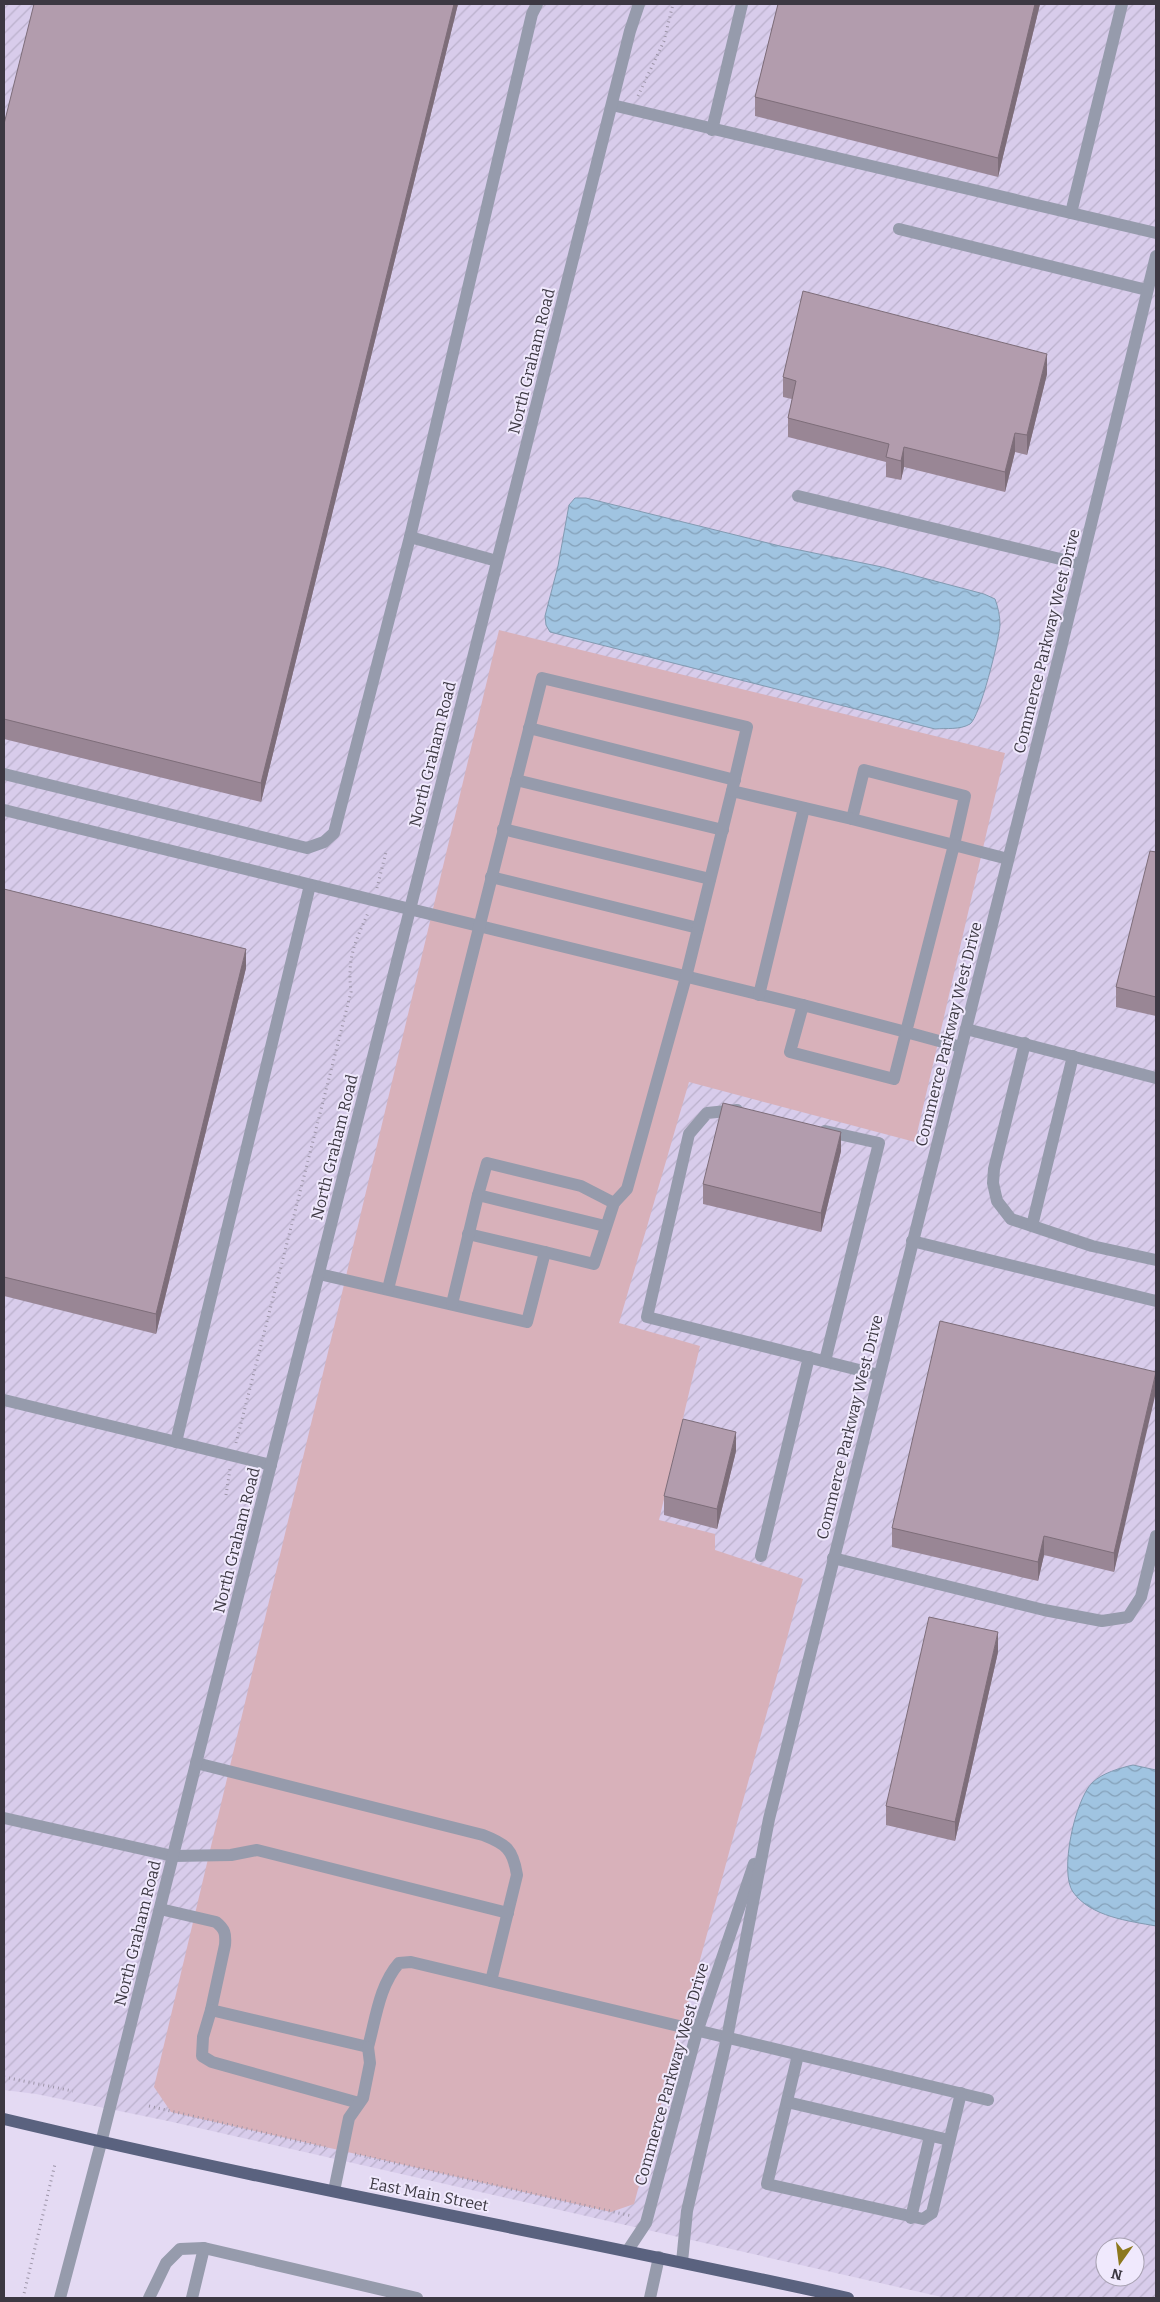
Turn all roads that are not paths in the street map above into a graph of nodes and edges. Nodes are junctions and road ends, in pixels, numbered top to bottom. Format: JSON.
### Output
{"nodes":[{"id":1,"x":537,"y":4,"type":"edge"},
{"id":2,"x":639,"y":4,"type":"edge"},
{"id":3,"x":742,"y":4,"type":"edge"},
{"id":4,"x":1122,"y":4,"type":"edge"},
{"id":5,"x":612,"y":105,"type":"junction"},
{"id":6,"x":712,"y":130,"type":"junction"},
{"id":7,"x":1071,"y":213,"type":"junction"},
{"id":8,"x":899,"y":228,"type":"dead end"},
{"id":9,"x":1156,"y":233,"type":"edge"},
{"id":10,"x":1156,"y":256,"type":"edge"},
{"id":11,"x":1148,"y":290,"type":"junction"},
{"id":12,"x":798,"y":496,"type":"dead end"},
{"id":13,"x":410,"y":537,"type":"junction"},
{"id":14,"x":497,"y":562,"type":"junction"},
{"id":15,"x":1082,"y":564,"type":"junction"},
{"id":16,"x":529,"y":728,"type":"junction"},
{"id":17,"x":4,"y":774,"type":"edge"},
{"id":18,"x":516,"y":780,"type":"junction"},
{"id":19,"x":734,"y":785,"type":"junction"},
{"id":20,"x":804,"y":808,"type":"junction"},
{"id":21,"x":4,"y":810,"type":"edge"},
{"id":22,"x":852,"y":819,"type":"junction"},
{"id":23,"x":503,"y":829,"type":"junction"},
{"id":24,"x":722,"y":830,"type":"junction"},
{"id":25,"x":954,"y":845,"type":"junction"},
{"id":26,"x":1008,"y":859,"type":"junction"},
{"id":27,"x":491,"y":877,"type":"junction"},
{"id":28,"x":710,"y":879,"type":"junction"},
{"id":29,"x":310,"y":885,"type":"junction"},
{"id":30,"x":410,"y":909,"type":"junction"},
{"id":31,"x":479,"y":926,"type":"junction"},
{"id":32,"x":698,"y":928,"type":"junction"},
{"id":33,"x":686,"y":977,"type":"junction"},
{"id":34,"x":759,"y":995,"type":"junction"},
{"id":35,"x":803,"y":1006,"type":"junction"},
{"id":36,"x":966,"y":1028,"type":"junction"},
{"id":37,"x":906,"y":1032,"type":"junction"},
{"id":38,"x":1025,"y":1043,"type":"junction"},
{"id":39,"x":961,"y":1047,"type":"junction"},
{"id":40,"x":1073,"y":1056,"type":"junction"},
{"id":41,"x":1156,"y":1078,"type":"edge"},
{"id":42,"x":750,"y":1113,"type":"edge"},
{"id":43,"x":814,"y":1128,"type":"edge"},
{"id":44,"x":478,"y":1195,"type":"junction"},
{"id":45,"x":614,"y":1203,"type":"junction"},
{"id":46,"x":605,"y":1226,"type":"junction"},
{"id":47,"x":1032,"y":1226,"type":"junction"},
{"id":48,"x":468,"y":1234,"type":"junction"},
{"id":49,"x":912,"y":1241,"type":"junction"},
{"id":50,"x":545,"y":1252,"type":"junction"},
{"id":51,"x":1156,"y":1260,"type":"edge"},
{"id":52,"x":319,"y":1274,"type":"junction"},
{"id":53,"x":388,"y":1289,"type":"junction"},
{"id":54,"x":1156,"y":1301,"type":"edge"},
{"id":55,"x":452,"y":1304,"type":"junction"},
{"id":56,"x":809,"y":1357,"type":"junction"},
{"id":57,"x":825,"y":1361,"type":"junction"},
{"id":58,"x":879,"y":1375,"type":"junction"},
{"id":59,"x":4,"y":1400,"type":"edge"},
{"id":60,"x":176,"y":1442,"type":"junction"},
{"id":61,"x":271,"y":1466,"type":"junction"},
{"id":62,"x":1156,"y":1536,"type":"edge"},
{"id":63,"x":761,"y":1556,"type":"dead end"},
{"id":64,"x":833,"y":1558,"type":"junction"},
{"id":65,"x":196,"y":1764,"type":"junction"},
{"id":66,"x":4,"y":1818,"type":"edge"},
{"id":67,"x":769,"y":1819,"type":"junction"},
{"id":68,"x":173,"y":1856,"type":"junction"},
{"id":69,"x":160,"y":1909,"type":"junction"},
{"id":70,"x":508,"y":1913,"type":"junction"},
{"id":71,"x":491,"y":1981,"type":"junction"},
{"id":72,"x":212,"y":2010,"type":"junction"},
{"id":73,"x":697,"y":2031,"type":"junction"},
{"id":74,"x":727,"y":2038,"type":"junction"},
{"id":75,"x":368,"y":2047,"type":"junction"},
{"id":76,"x":798,"y":2055,"type":"junction"},
{"id":77,"x":960,"y":2093,"type":"junction"},
{"id":78,"x":988,"y":2100,"type":"dead end"},
{"id":79,"x":787,"y":2102,"type":"junction"},
{"id":80,"x":360,"y":2103,"type":"junction"},
{"id":81,"x":4,"y":2119,"type":"edge"},
{"id":82,"x":930,"y":2136,"type":"junction"},
{"id":83,"x":949,"y":2140,"type":"junction"},
{"id":84,"x":101,"y":2142,"type":"junction"},
{"id":85,"x":334,"y":2191,"type":"junction"},
{"id":86,"x":911,"y":2218,"type":"junction"},
{"id":87,"x":204,"y":2248,"type":"junction"},
{"id":88,"x":628,"y":2250,"type":"junction"},
{"id":89,"x":659,"y":2257,"type":"junction"},
{"id":90,"x":682,"y":2262,"type":"junction"},
{"id":91,"x":60,"y":2298,"type":"edge"},
{"id":92,"x":149,"y":2298,"type":"edge"},
{"id":93,"x":192,"y":2298,"type":"edge"},
{"id":94,"x":418,"y":2298,"type":"edge"},
{"id":95,"x":650,"y":2298,"type":"edge"},
{"id":96,"x":848,"y":2298,"type":"edge"}],
"edges":[{"from":1,"to":13,"type":"street"},
{"from":2,"to":5,"type":"street","name":"North Graham Road"},
{"from":3,"to":6,"type":"street"},
{"from":4,"to":7,"type":"street"},
{"from":5,"to":6,"type":"street"},
{"from":5,"to":14,"type":"street","name":"North Graham Road"},
{"from":6,"to":7,"type":"street"},
{"from":7,"to":9,"type":"street"},
{"from":8,"to":11,"type":"street"},
{"from":10,"to":11,"type":"street","name":"Commerce Parkway West Drive"},
{"from":11,"to":15,"type":"street","name":"Commerce Parkway West Drive"},
{"from":12,"to":15,"type":"street"},
{"from":13,"to":14,"type":"street"},
{"from":13,"to":17,"type":"street"},
{"from":14,"to":30,"type":"street","name":"North Graham Road"},
{"from":15,"to":26,"type":"street","name":"Commerce Parkway West Drive"},
{"from":16,"to":18,"type":"street"},
{"from":16,"to":19,"type":"street"},
{"from":16,"to":19,"type":"street"},
{"from":18,"to":23,"type":"street"},
{"from":18,"to":24,"type":"street"},
{"from":19,"to":20,"type":"street"},
{"from":19,"to":24,"type":"street"},
{"from":20,"to":22,"type":"street"},
{"from":20,"to":34,"type":"street"},
{"from":21,"to":29,"type":"street"},
{"from":22,"to":25,"type":"street"},
{"from":22,"to":25,"type":"street"},
{"from":23,"to":27,"type":"street"},
{"from":23,"to":28,"type":"street"},
{"from":24,"to":28,"type":"street"},
{"from":25,"to":26,"type":"street"},
{"from":25,"to":37,"type":"street"},
{"from":26,"to":36,"type":"street","name":"Commerce Parkway West Drive"},
{"from":27,"to":31,"type":"street"},
{"from":27,"to":32,"type":"street"},
{"from":28,"to":32,"type":"street"},
{"from":29,"to":30,"type":"street"},
{"from":29,"to":60,"type":"street"},
{"from":30,"to":31,"type":"street"},
{"from":30,"to":52,"type":"street","name":"North Graham Road"},
{"from":31,"to":33,"type":"street"},
{"from":31,"to":53,"type":"street"},
{"from":32,"to":33,"type":"street"},
{"from":33,"to":34,"type":"street"},
{"from":33,"to":45,"type":"street"},
{"from":34,"to":35,"type":"street"},
{"from":35,"to":37,"type":"street"},
{"from":35,"to":37,"type":"street"},
{"from":36,"to":38,"type":"street"},
{"from":36,"to":39,"type":"street","name":"Commerce Parkway West Drive"},
{"from":37,"to":39,"type":"street"},
{"from":38,"to":40,"type":"street"},
{"from":38,"to":47,"type":"street"},
{"from":39,"to":49,"type":"street","name":"Commerce Parkway West Drive"},
{"from":40,"to":41,"type":"street"},
{"from":40,"to":47,"type":"street"},
{"from":42,"to":56,"type":"street"},
{"from":43,"to":57,"type":"street"},
{"from":44,"to":45,"type":"street"},
{"from":44,"to":46,"type":"street"},
{"from":44,"to":48,"type":"street"},
{"from":45,"to":46,"type":"street"},
{"from":46,"to":50,"type":"street"},
{"from":47,"to":51,"type":"street"},
{"from":48,"to":50,"type":"street"},
{"from":48,"to":55,"type":"street"},
{"from":49,"to":54,"type":"street"},
{"from":49,"to":58,"type":"street","name":"Commerce Parkway West Drive"},
{"from":50,"to":55,"type":"street"},
{"from":52,"to":53,"type":"street"},
{"from":52,"to":61,"type":"street","name":"North Graham Road"},
{"from":53,"to":55,"type":"street"},
{"from":56,"to":57,"type":"street"},
{"from":56,"to":63,"type":"street"},
{"from":57,"to":58,"type":"street"},
{"from":58,"to":64,"type":"street","name":"Commerce Parkway West Drive"},
{"from":59,"to":60,"type":"street"},
{"from":60,"to":61,"type":"street"},
{"from":61,"to":65,"type":"street","name":"North Graham Road"},
{"from":62,"to":64,"type":"street"},
{"from":64,"to":67,"type":"street","name":"Commerce Parkway West Drive"},
{"from":65,"to":68,"type":"street","name":"North Graham Road"},
{"from":65,"to":70,"type":"street"},
{"from":66,"to":68,"type":"street"},
{"from":67,"to":73,"type":"street","name":"Commerce Parkway West Drive"},
{"from":67,"to":74,"type":"street","name":"Commerce Parkway West Drive"},
{"from":68,"to":69,"type":"street","name":"North Graham Road"},
{"from":68,"to":70,"type":"street"},
{"from":69,"to":72,"type":"street"},
{"from":69,"to":84,"type":"street","name":"North Graham Road"},
{"from":70,"to":71,"type":"street"},
{"from":71,"to":73,"type":"street"},
{"from":71,"to":75,"type":"street"},
{"from":72,"to":75,"type":"street"},
{"from":72,"to":80,"type":"street"},
{"from":73,"to":74,"type":"street"},
{"from":73,"to":88,"type":"street","name":"Commerce Parkway West Drive"},
{"from":74,"to":76,"type":"street"},
{"from":74,"to":90,"type":"street","name":"Commerce Parkway West Drive"},
{"from":75,"to":80,"type":"street"},
{"from":76,"to":77,"type":"street"},
{"from":76,"to":79,"type":"street"},
{"from":77,"to":78,"type":"street"},
{"from":77,"to":83,"type":"street"},
{"from":79,"to":82,"type":"street"},
{"from":79,"to":86,"type":"street"},
{"from":80,"to":85,"type":"street"},
{"from":81,"to":84,"type":"main road","name":"East Main Street"},
{"from":82,"to":83,"type":"street"},
{"from":82,"to":86,"type":"street"},
{"from":83,"to":86,"type":"street"},
{"from":84,"to":85,"type":"main road","name":"East Main Street"},
{"from":84,"to":91,"type":"street","name":"North Graham Road"},
{"from":85,"to":88,"type":"main road","name":"East Main Street"},
{"from":87,"to":92,"type":"street"},
{"from":87,"to":93,"type":"street"},
{"from":87,"to":94,"type":"street"},
{"from":88,"to":89,"type":"main road","name":"East Main Street"},
{"from":89,"to":90,"type":"main road","name":"East Main Street"},
{"from":89,"to":95,"type":"street"},
{"from":90,"to":96,"type":"main road","name":"East Main Street"}]}
